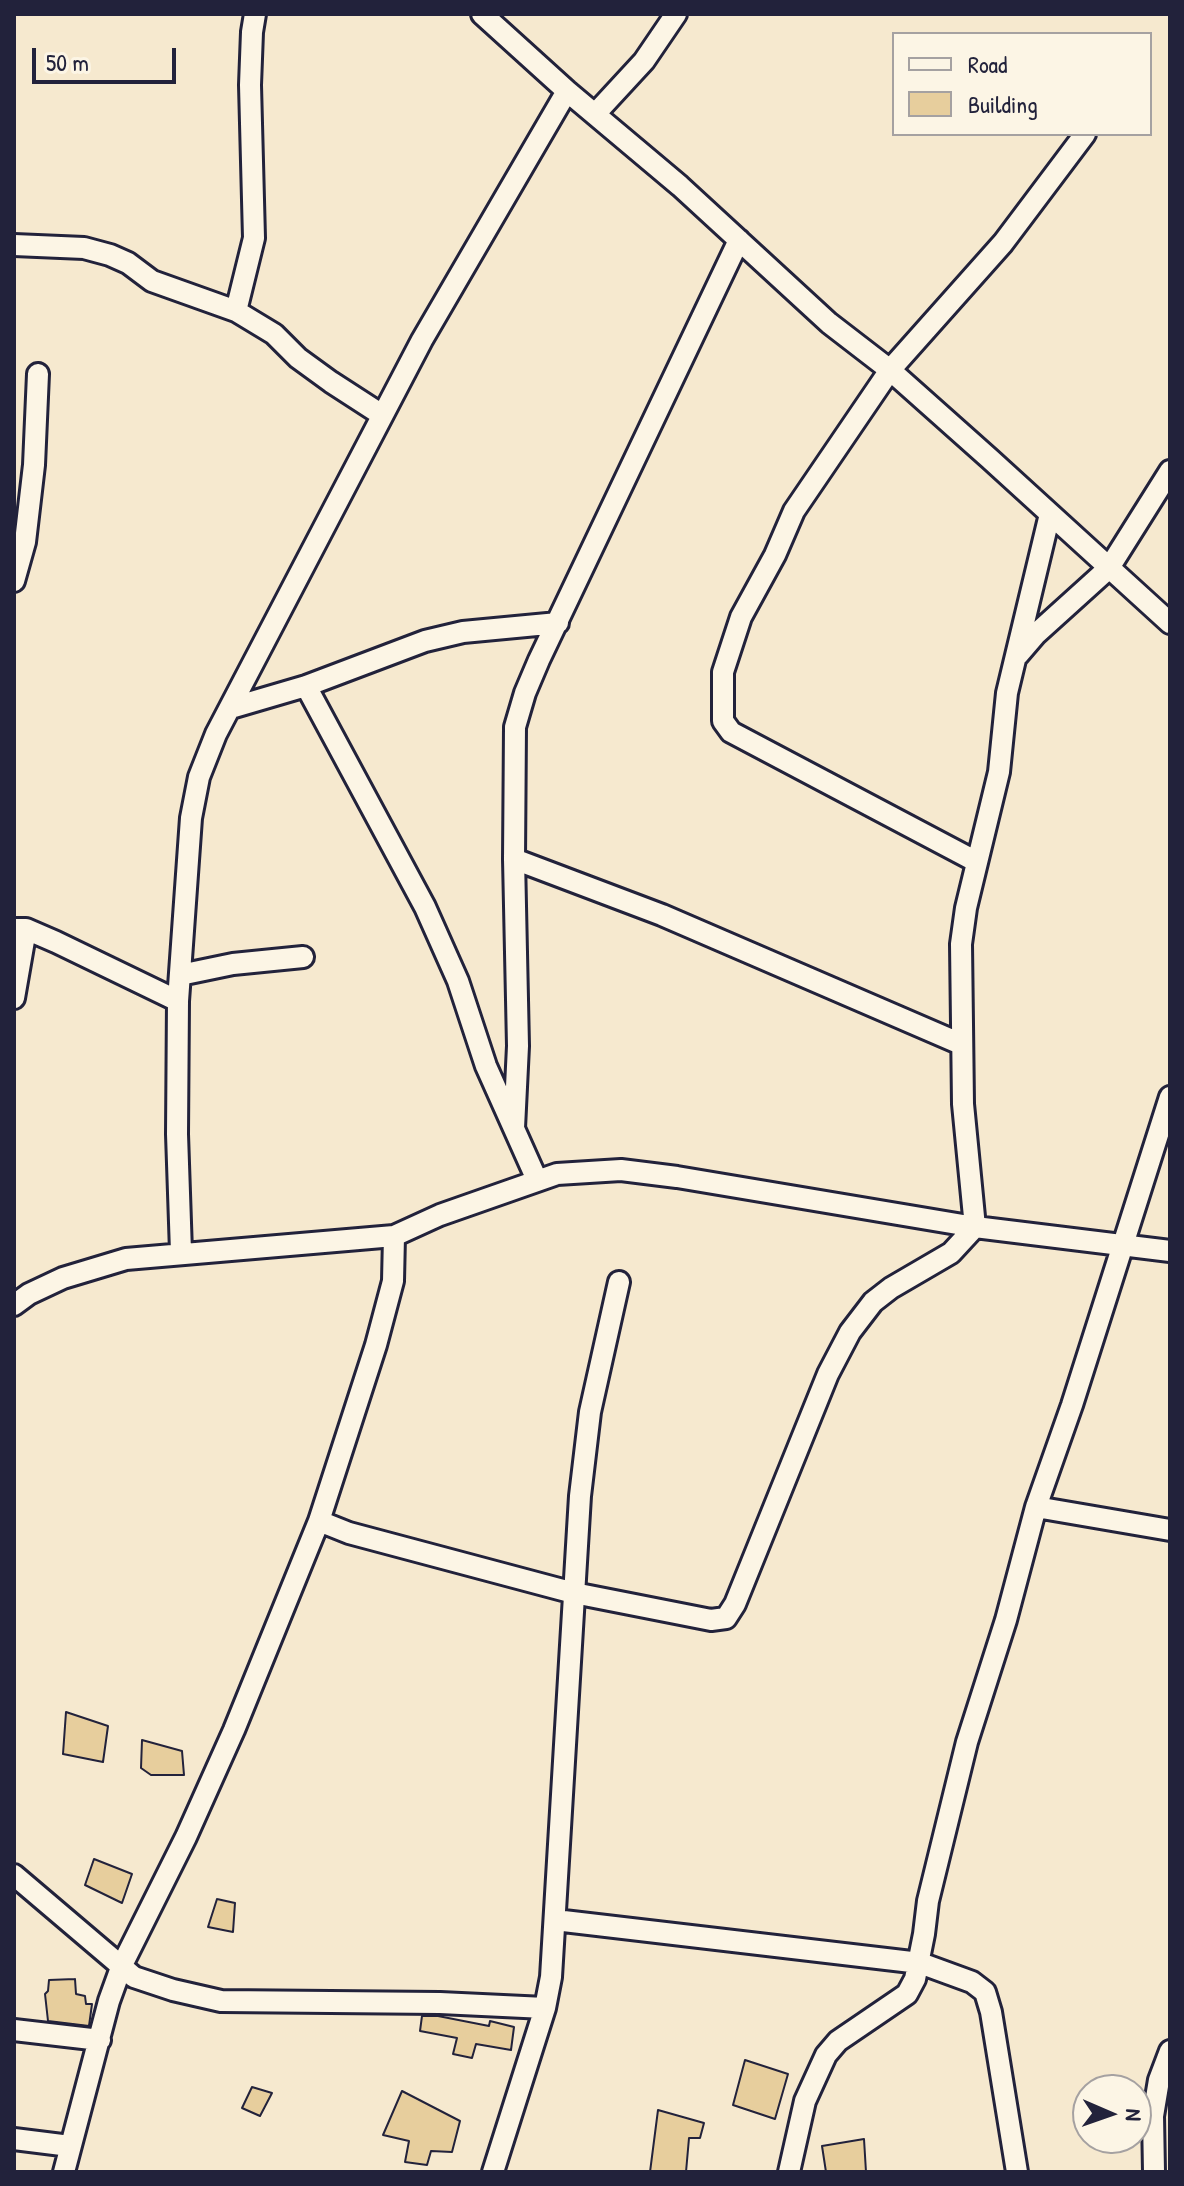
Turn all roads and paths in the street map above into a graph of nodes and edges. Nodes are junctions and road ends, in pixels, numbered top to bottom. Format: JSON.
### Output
{"nodes":[{"id":1,"x":255,"y":14,"type":"edge"},
{"id":2,"x":482,"y":14,"type":"edge"},
{"id":3,"x":676,"y":14,"type":"edge"},
{"id":4,"x":567,"y":91,"type":"junction"},
{"id":5,"x":596,"y":113,"type":"junction"},
{"id":6,"x":1083,"y":136,"type":"edge"},
{"id":7,"x":739,"y":240,"type":"junction"},
{"id":8,"x":14,"y":245,"type":"edge"},
{"id":9,"x":236,"y":311,"type":"junction"},
{"id":10,"x":890,"y":370,"type":"junction"},
{"id":11,"x":38,"y":374,"type":"dead end"},
{"id":12,"x":14,"y":414,"type":"edge"},
{"id":13,"x":382,"y":415,"type":"junction"},
{"id":14,"x":36,"y":416,"type":"junction"},
{"id":15,"x":1170,"y":471,"type":"edge"},
{"id":16,"x":1050,"y":514,"type":"junction"},
{"id":17,"x":1109,"y":568,"type":"junction"},
{"id":18,"x":14,"y":581,"type":"edge"},
{"id":19,"x":558,"y":623,"type":"junction"},
{"id":20,"x":1170,"y":623,"type":"edge"},
{"id":21,"x":1016,"y":658,"type":"junction"},
{"id":22,"x":306,"y":686,"type":"junction"},
{"id":23,"x":231,"y":708,"type":"junction"},
{"id":24,"x":514,"y":859,"type":"junction"},
{"id":25,"x":977,"y":862,"type":"junction"},
{"id":26,"x":20,"y":929,"type":"edge"},
{"id":27,"x":303,"y":957,"type":"dead end"},
{"id":28,"x":180,"y":975,"type":"junction"},
{"id":29,"x":14,"y":998,"type":"edge"},
{"id":30,"x":178,"y":1001,"type":"junction"},
{"id":31,"x":961,"y":1044,"type":"junction"},
{"id":32,"x":1170,"y":1097,"type":"edge"},
{"id":33,"x":514,"y":1128,"type":"junction"},
{"id":34,"x":537,"y":1180,"type":"junction"},
{"id":35,"x":975,"y":1227,"type":"junction"},
{"id":36,"x":394,"y":1236,"type":"junction"},
{"id":37,"x":1121,"y":1247,"type":"junction"},
{"id":38,"x":1170,"y":1251,"type":"edge"},
{"id":39,"x":181,"y":1252,"type":"junction"},
{"id":40,"x":619,"y":1282,"type":"dead end"},
{"id":41,"x":14,"y":1305,"type":"edge"},
{"id":42,"x":1036,"y":1507,"type":"junction"},
{"id":43,"x":319,"y":1521,"type":"junction"},
{"id":44,"x":1170,"y":1530,"type":"edge"},
{"id":45,"x":574,"y":1593,"type":"junction"},
{"id":46,"x":14,"y":1875,"type":"edge"},
{"id":47,"x":555,"y":1920,"type":"junction"},
{"id":48,"x":920,"y":1963,"type":"junction"},
{"id":49,"x":122,"y":1965,"type":"junction"},
{"id":50,"x":545,"y":2008,"type":"junction"},
{"id":51,"x":14,"y":2030,"type":"edge"},
{"id":52,"x":100,"y":2040,"type":"junction"},
{"id":53,"x":1170,"y":2051,"type":"edge"},
{"id":54,"x":14,"y":2139,"type":"edge"},
{"id":55,"x":70,"y":2146,"type":"junction"},
{"id":56,"x":64,"y":2172,"type":"edge"},
{"id":57,"x":493,"y":2172,"type":"edge"},
{"id":58,"x":789,"y":2172,"type":"edge"},
{"id":59,"x":1017,"y":2172,"type":"edge"},
{"id":60,"x":1154,"y":2172,"type":"edge"}],
"edges":[{"from":1,"to":9,"type":"street"},
{"from":2,"to":4,"type":"street"},
{"from":3,"to":5,"type":"street"},
{"from":4,"to":5,"type":"street"},
{"from":4,"to":13,"type":"street"},
{"from":5,"to":7,"type":"street"},
{"from":6,"to":10,"type":"street"},
{"from":7,"to":10,"type":"street"},
{"from":7,"to":19,"type":"street"},
{"from":8,"to":9,"type":"street"},
{"from":9,"to":13,"type":"street"},
{"from":10,"to":16,"type":"street"},
{"from":10,"to":25,"type":"street"},
{"from":11,"to":14,"type":"street"},
{"from":12,"to":14,"type":"street"},
{"from":13,"to":23,"type":"street"},
{"from":14,"to":18,"type":"street"},
{"from":15,"to":17,"type":"street"},
{"from":16,"to":17,"type":"street"},
{"from":16,"to":21,"type":"street"},
{"from":17,"to":20,"type":"street"},
{"from":17,"to":21,"type":"street"},
{"from":19,"to":22,"type":"street"},
{"from":19,"to":24,"type":"street"},
{"from":21,"to":25,"type":"street"},
{"from":22,"to":23,"type":"street"},
{"from":22,"to":33,"type":"street"},
{"from":23,"to":28,"type":"street"},
{"from":24,"to":31,"type":"street"},
{"from":24,"to":33,"type":"street"},
{"from":25,"to":31,"type":"street"},
{"from":26,"to":29,"type":"street"},
{"from":26,"to":30,"type":"street"},
{"from":27,"to":28,"type":"street"},
{"from":28,"to":30,"type":"street"},
{"from":30,"to":39,"type":"street"},
{"from":31,"to":35,"type":"street"},
{"from":32,"to":37,"type":"street"},
{"from":33,"to":34,"type":"street"},
{"from":34,"to":35,"type":"street"},
{"from":34,"to":36,"type":"street"},
{"from":35,"to":37,"type":"street"},
{"from":35,"to":45,"type":"street"},
{"from":36,"to":39,"type":"street"},
{"from":36,"to":43,"type":"street"},
{"from":37,"to":38,"type":"street"},
{"from":37,"to":42,"type":"street"},
{"from":39,"to":41,"type":"street"},
{"from":40,"to":45,"type":"street"},
{"from":42,"to":44,"type":"street"},
{"from":42,"to":48,"type":"street"},
{"from":43,"to":45,"type":"street"},
{"from":43,"to":49,"type":"street"},
{"from":45,"to":47,"type":"street"},
{"from":46,"to":49,"type":"street"},
{"from":47,"to":48,"type":"street"},
{"from":47,"to":50,"type":"street"},
{"from":48,"to":58,"type":"street"},
{"from":48,"to":59,"type":"street"},
{"from":49,"to":50,"type":"street"},
{"from":49,"to":52,"type":"street"},
{"from":50,"to":57,"type":"street"},
{"from":51,"to":52,"type":"street"},
{"from":52,"to":55,"type":"street"},
{"from":53,"to":60,"type":"street"},
{"from":54,"to":55,"type":"street"},
{"from":55,"to":56,"type":"street"}]}
